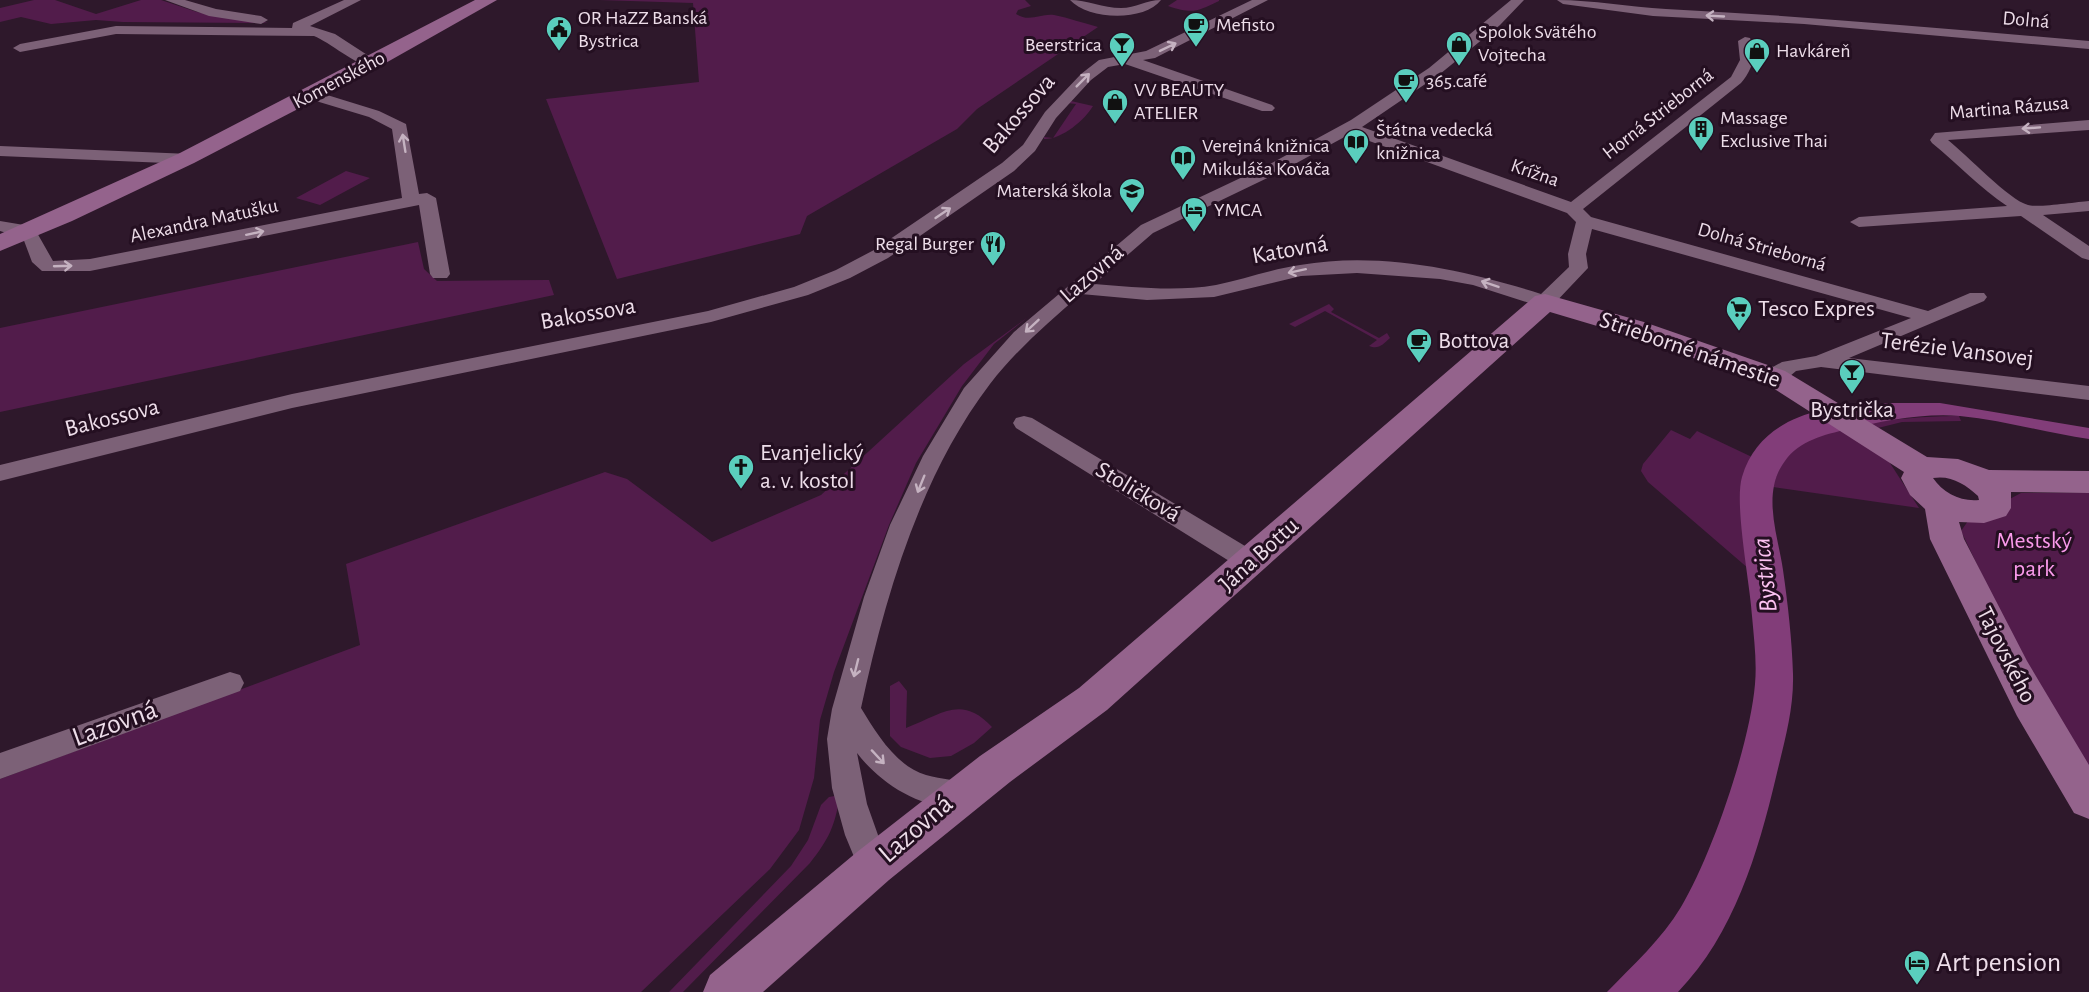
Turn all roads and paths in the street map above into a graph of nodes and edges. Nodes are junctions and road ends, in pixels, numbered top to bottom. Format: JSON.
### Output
{"nodes":[{"id":1,"x":171,"y":0,"type":"edge"},
{"id":2,"x":355,"y":0,"type":"edge"},
{"id":3,"x":488,"y":0,"type":"edge"},
{"id":4,"x":1076,"y":0,"type":"edge"},
{"id":5,"x":1155,"y":0,"type":"edge"},
{"id":6,"x":1262,"y":0,"type":"edge"},
{"id":7,"x":1518,"y":0,"type":"edge"},
{"id":8,"x":1563,"y":0,"type":"edge"},
{"id":9,"x":1741,"y":11,"type":"junction"},
{"id":10,"x":298,"y":26,"type":"junction"},
{"id":11,"x":319,"y":32,"type":"junction"},
{"id":12,"x":2089,"y":45,"type":"edge"},
{"id":13,"x":20,"y":48,"type":"dead end"},
{"id":14,"x":1120,"y":60,"type":"junction"},
{"id":15,"x":370,"y":63,"type":"junction"},
{"id":16,"x":311,"y":95,"type":"junction"},
{"id":17,"x":1267,"y":108,"type":"dead end"},
{"id":18,"x":2089,"y":124,"type":"edge"},
{"id":19,"x":1347,"y":127,"type":"junction"},
{"id":20,"x":0,"y":151,"type":"edge"},
{"id":21,"x":190,"y":159,"type":"junction"},
{"id":22,"x":411,"y":201,"type":"junction"},
{"id":23,"x":2089,"y":206,"type":"edge"},
{"id":24,"x":2025,"y":210,"type":"junction"},
{"id":25,"x":1579,"y":215,"type":"junction"},
{"id":26,"x":1859,"y":222,"type":"dead end"},
{"id":27,"x":0,"y":226,"type":"edge"},
{"id":28,"x":27,"y":232,"type":"junction"},
{"id":29,"x":0,"y":243,"type":"edge"},
{"id":30,"x":2089,"y":254,"type":"edge"},
{"id":31,"x":440,"y":274,"type":"dead end"},
{"id":32,"x":1077,"y":288,"type":"junction"},
{"id":33,"x":1977,"y":297,"type":"dead end"},
{"id":34,"x":1545,"y":302,"type":"junction"},
{"id":35,"x":1928,"y":317,"type":"junction"},
{"id":36,"x":1820,"y":361,"type":"junction"},
{"id":37,"x":1775,"y":377,"type":"junction"},
{"id":38,"x":2089,"y":393,"type":"edge"},
{"id":39,"x":1024,"y":423,"type":"dead end"},
{"id":40,"x":1923,"y":469,"type":"junction"},
{"id":41,"x":0,"y":473,"type":"edge"},
{"id":42,"x":1982,"y":481,"type":"junction"},
{"id":43,"x":2089,"y":482,"type":"edge"},
{"id":44,"x":1941,"y":503,"type":"junction"},
{"id":45,"x":1251,"y":562,"type":"junction"},
{"id":46,"x":230,"y":683,"type":"dead end"},
{"id":47,"x":846,"y":709,"type":"junction"},
{"id":48,"x":0,"y":766,"type":"edge"},
{"id":49,"x":962,"y":794,"type":"junction"},
{"id":50,"x":2089,"y":800,"type":"edge"},
{"id":51,"x":873,"y":866,"type":"junction"},
{"id":52,"x":727,"y":992,"type":"edge"}],
"edges":[{"from":1,"to":10,"type":"street"},
{"from":2,"to":10,"type":"street"},
{"from":3,"to":15,"type":"street","name":"Komenského"},
{"from":4,"to":5,"type":"street"},
{"from":14,"to":6,"type":"street","name":"Bakossova","one_way":true},
{"from":7,"to":19,"type":"street","name":"Lazovná"},
{"from":8,"to":9,"type":"street","name":"Dolná"},
{"from":9,"to":12,"type":"street","name":"Dolná"},
{"from":9,"to":25,"type":"street","name":"Horná Strieborná"},
{"from":10,"to":11,"type":"street"},
{"from":11,"to":13,"type":"street"},
{"from":11,"to":15,"type":"street"},
{"from":14,"to":17,"type":"street"},
{"from":41,"to":14,"type":"street","name":"Bakossova","one_way":true},
{"from":15,"to":16,"type":"street","name":"Komenského"},
{"from":16,"to":21,"type":"street","name":"Komenského"},
{"from":22,"to":16,"type":"street","one_way":true},
{"from":18,"to":24,"type":"street","name":"Martina Rázusa","one_way":true},
{"from":19,"to":25,"type":"street","name":"Krížna"},
{"from":19,"to":32,"type":"street","name":"Lazovná"},
{"from":20,"to":21,"type":"street"},
{"from":21,"to":28,"type":"street","name":"Komenského"},
{"from":28,"to":22,"type":"street","name":"Alexandra Matušku","one_way":true},
{"from":22,"to":31,"type":"street"},
{"from":23,"to":24,"type":"street"},
{"from":24,"to":26,"type":"street"},
{"from":24,"to":30,"type":"street","name":"Martina Rázusa"},
{"from":25,"to":34,"type":"street"},
{"from":25,"to":35,"type":"street","name":"Dolná Strieborná"},
{"from":27,"to":28,"type":"street"},
{"from":28,"to":29,"type":"street","name":"Komenského"},
{"from":34,"to":32,"type":"street","name":"Katovná","one_way":true},
{"from":32,"to":47,"type":"street","name":"Lazovná","one_way":true},
{"from":33,"to":35,"type":"street","name":"Terézie Vansovej"},
{"from":34,"to":37,"type":"street","name":"Strieborné námestie"},
{"from":34,"to":45,"type":"street","name":"Jána Bottu"},
{"from":35,"to":36,"type":"street","name":"Terézie Vansovej"},
{"from":36,"to":37,"type":"street","name":"Terézie Vansovej"},
{"from":36,"to":38,"type":"street","name":"Terézie Vansovej"},
{"from":37,"to":40,"type":"street","name":"Strieborné námestie"},
{"from":39,"to":45,"type":"street","name":"Stoličková"},
{"from":40,"to":42,"type":"street"},
{"from":40,"to":44,"type":"street"},
{"from":42,"to":43,"type":"street"},
{"from":42,"to":44,"type":"street"},
{"from":44,"to":50,"type":"street","name":"Tajovského"},
{"from":45,"to":49,"type":"street","name":"Jána Bottu"},
{"from":46,"to":48,"type":"street","name":"Lazovná"},
{"from":47,"to":49,"type":"street","name":"Lazovná","one_way":true},
{"from":47,"to":51,"type":"street","name":"Lazovná"},
{"from":49,"to":51,"type":"street","name":"Lazovná"},
{"from":51,"to":52,"type":"street","name":"Lazovná"}]}
